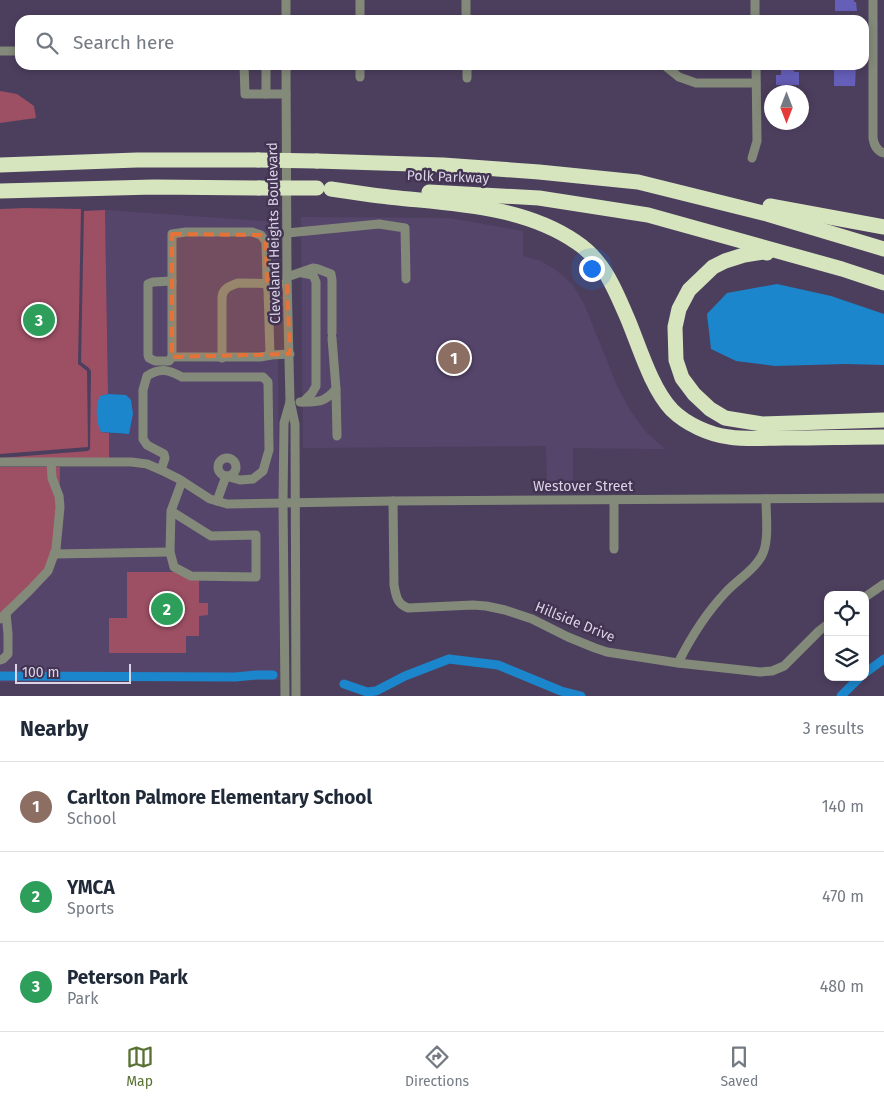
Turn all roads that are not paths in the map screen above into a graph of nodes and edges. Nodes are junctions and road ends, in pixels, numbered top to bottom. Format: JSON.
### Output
{"nodes":[{"id":1,"x":286,"y":0,"type":"edge"},
{"id":2,"x":360,"y":0,"type":"edge"},
{"id":3,"x":466,"y":0,"type":"edge"},
{"id":4,"x":755,"y":0,"type":"edge"},
{"id":5,"x":873,"y":0,"type":"edge"},
{"id":6,"x":286,"y":15,"type":"edge"},
{"id":7,"x":360,"y":15,"type":"edge"},
{"id":8,"x":466,"y":15,"type":"edge"},
{"id":9,"x":755,"y":15,"type":"edge"},
{"id":10,"x":0,"y":51,"type":"edge"},
{"id":11,"x":15,"y":51,"type":"edge"},
{"id":12,"x":244,"y":70,"type":"edge"},
{"id":13,"x":266,"y":70,"type":"edge"},
{"id":14,"x":286,"y":70,"type":"edge"},
{"id":15,"x":360,"y":70,"type":"edge"},
{"id":16,"x":467,"y":70,"type":"edge"},
{"id":17,"x":670,"y":70,"type":"edge"},
{"id":18,"x":756,"y":70,"type":"edge"},
{"id":19,"x":360,"y":77,"type":"dead end"},
{"id":20,"x":467,"y":78,"type":"dead end"},
{"id":21,"x":756,"y":83,"type":"junction"},
{"id":22,"x":266,"y":94,"type":"junction"},
{"id":23,"x":286,"y":94,"type":"junction"},
{"id":24,"x":884,"y":154,"type":"edge"},
{"id":25,"x":752,"y":158,"type":"dead end"},
{"id":26,"x":0,"y":165,"type":"edge"},
{"id":27,"x":638,"y":182,"type":"junction"},
{"id":28,"x":324,"y":188,"type":"junction"},
{"id":29,"x":0,"y":191,"type":"edge"},
{"id":30,"x":884,"y":227,"type":"edge"},
{"id":31,"x":287,"y":233,"type":"junction"},
{"id":32,"x":884,"y":249,"type":"edge"},
{"id":33,"x":842,"y":270,"type":"junction"},
{"id":34,"x":302,"y":273,"type":"junction"},
{"id":35,"x":406,"y":279,"type":"dead end"},
{"id":36,"x":172,"y":281,"type":"junction"},
{"id":37,"x":287,"y":281,"type":"junction"},
{"id":38,"x":884,"y":283,"type":"edge"},
{"id":39,"x":267,"y":284,"type":"junction"},
{"id":40,"x":290,"y":354,"type":"junction"},
{"id":41,"x":270,"y":355,"type":"junction"},
{"id":42,"x":172,"y":357,"type":"junction"},
{"id":43,"x":222,"y":358,"type":"junction"},
{"id":44,"x":336,"y":389,"type":"junction"},
{"id":45,"x":290,"y":401,"type":"junction"},
{"id":46,"x":304,"y":402,"type":"junction"},
{"id":47,"x":884,"y":420,"type":"edge"},
{"id":48,"x":337,"y":436,"type":"dead end"},
{"id":49,"x":884,"y":437,"type":"edge"},
{"id":50,"x":0,"y":462,"type":"edge"},
{"id":51,"x":52,"y":462,"type":"junction"},
{"id":52,"x":160,"y":470,"type":"junction"},
{"id":53,"x":182,"y":481,"type":"junction"},
{"id":54,"x":884,"y":498,"type":"edge"},
{"id":55,"x":766,"y":499,"type":"junction"},
{"id":56,"x":614,"y":500,"type":"junction"},
{"id":57,"x":217,"y":501,"type":"junction"},
{"id":58,"x":393,"y":501,"type":"junction"},
{"id":59,"x":283,"y":502,"type":"junction"},
{"id":60,"x":295,"y":502,"type":"junction"},
{"id":61,"x":171,"y":511,"type":"junction"},
{"id":62,"x":614,"y":549,"type":"dead end"},
{"id":63,"x":170,"y":552,"type":"junction"},
{"id":64,"x":54,"y":554,"type":"junction"},
{"id":65,"x":884,"y":584,"type":"edge"},
{"id":66,"x":869,"y":594,"type":"edge"},
{"id":67,"x":3,"y":616,"type":"edge"},
{"id":68,"x":824,"y":627,"type":"edge"},
{"id":69,"x":0,"y":660,"type":"edge"},
{"id":70,"x":678,"y":662,"type":"junction"},
{"id":71,"x":285,"y":696,"type":"edge"},
{"id":72,"x":296,"y":696,"type":"edge"}],
"edges":[{"from":1,"to":6,"type":"street"},
{"from":2,"to":7,"type":"street"},
{"from":3,"to":8,"type":"street"},
{"from":4,"to":9,"type":"street"},
{"from":5,"to":24,"type":"street"},
{"from":10,"to":11,"type":"street"},
{"from":12,"to":22,"type":"street"},
{"from":13,"to":22,"type":"street"},
{"from":14,"to":23,"type":"street","name":"Cleveland Heights Boulevard"},
{"from":15,"to":19,"type":"street"},
{"from":16,"to":20,"type":"street"},
{"from":17,"to":21,"type":"street"},
{"from":18,"to":21,"type":"street"},
{"from":21,"to":25,"type":"street"},
{"from":22,"to":23,"type":"street"},
{"from":23,"to":31,"type":"street","name":"Cleveland Heights Boulevard"},
{"from":26,"to":27,"type":"highway","name":"Polk Parkway","bridge":true},
{"from":27,"to":30,"type":"highway"},
{"from":27,"to":32,"type":"highway","name":"Polk Parkway"},
{"from":28,"to":29,"type":"highway","name":"Polk Parkway","bridge":true},
{"from":28,"to":33,"type":"highway","name":"Polk Parkway"},
{"from":28,"to":49,"type":"highway"},
{"from":31,"to":35,"type":"street"},
{"from":31,"to":37,"type":"street","name":"Cleveland Heights Boulevard"},
{"from":33,"to":38,"type":"highway","name":"Polk Parkway"},
{"from":33,"to":47,"type":"highway"},
{"from":34,"to":37,"type":"street"},
{"from":34,"to":44,"type":"street"},
{"from":34,"to":46,"type":"street"},
{"from":36,"to":39,"type":"street"},
{"from":36,"to":42,"type":"street"},
{"from":36,"to":42,"type":"street"},
{"from":37,"to":39,"type":"street"},
{"from":37,"to":40,"type":"street","name":"Cleveland Heights Boulevard"},
{"from":39,"to":41,"type":"street"},
{"from":39,"to":43,"type":"street"},
{"from":40,"to":41,"type":"street"},
{"from":40,"to":45,"type":"street","name":"Cleveland Heights Boulevard"},
{"from":41,"to":43,"type":"street"},
{"from":42,"to":43,"type":"street"},
{"from":44,"to":46,"type":"street"},
{"from":44,"to":48,"type":"street"},
{"from":45,"to":46,"type":"street"},
{"from":45,"to":59,"type":"street","name":"Cleveland Heights Boulevard"},
{"from":45,"to":60,"type":"street","name":"Cleveland Heights Boulevard"},
{"from":50,"to":51,"type":"street"},
{"from":51,"to":52,"type":"street"},
{"from":51,"to":64,"type":"street"},
{"from":52,"to":53,"type":"street"},
{"from":52,"to":57,"type":"street"},
{"from":53,"to":57,"type":"street"},
{"from":53,"to":61,"type":"street"},
{"from":54,"to":55,"type":"street","name":"Westover Street"},
{"from":55,"to":56,"type":"street","name":"Westover Street"},
{"from":55,"to":70,"type":"street"},
{"from":56,"to":58,"type":"street","name":"Westover Street"},
{"from":56,"to":62,"type":"street"},
{"from":57,"to":59,"type":"street","name":"Westover Street"},
{"from":58,"to":60,"type":"street","name":"Westover Street"},
{"from":58,"to":70,"type":"street","name":"Hillside Drive"},
{"from":59,"to":60,"type":"street","name":"Westover Street"},
{"from":59,"to":71,"type":"street","name":"Cleveland Heights Boulevard"},
{"from":60,"to":72,"type":"street","name":"Cleveland Heights Boulevard"},
{"from":61,"to":63,"type":"street"},
{"from":61,"to":63,"type":"street"},
{"from":63,"to":64,"type":"street"},
{"from":64,"to":67,"type":"street"},
{"from":65,"to":66,"type":"street"},
{"from":67,"to":69,"type":"street"},
{"from":68,"to":70,"type":"street","name":"Hillside Drive"}]}
